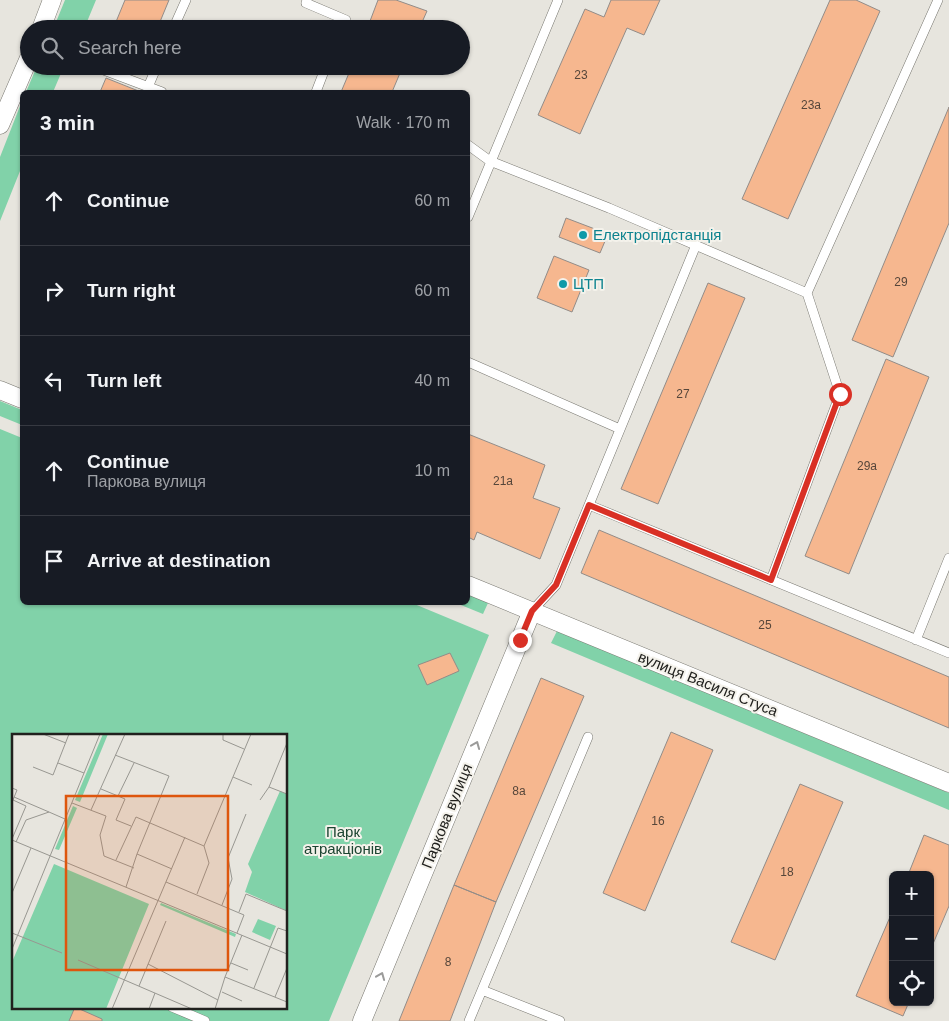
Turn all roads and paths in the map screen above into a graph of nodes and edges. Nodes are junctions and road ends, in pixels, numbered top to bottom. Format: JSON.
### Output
{"nodes":[{"id":1,"x":52,"y":0,"type":"edge"},
{"id":2,"x":186,"y":0,"type":"edge"},
{"id":3,"x":558,"y":0,"type":"edge"},
{"id":4,"x":938,"y":0,"type":"edge"},
{"id":5,"x":304,"y":1,"type":"edge"},
{"id":6,"x":44,"y":20,"type":"edge"},
{"id":7,"x":177,"y":20,"type":"edge"},
{"id":8,"x":346,"y":20,"type":"edge"},
{"id":9,"x":22,"y":75,"type":"edge"},
{"id":10,"x":117,"y":75,"type":"edge"},
{"id":11,"x":153,"y":75,"type":"edge"},
{"id":12,"x":323,"y":75,"type":"edge"},
{"id":13,"x":148,"y":87,"type":"junction"},
{"id":14,"x":156,"y":90,"type":"edge"},
{"id":15,"x":317,"y":90,"type":"edge"},
{"id":16,"x":0,"y":125,"type":"edge"},
{"id":17,"x":470,"y":146,"type":"edge"},
{"id":18,"x":490,"y":161,"type":"junction"},
{"id":19,"x":470,"y":213,"type":"edge"},
{"id":20,"x":696,"y":245,"type":"junction"},
{"id":21,"x":807,"y":293,"type":"junction"},
{"id":22,"x":470,"y":363,"type":"edge"},
{"id":23,"x":0,"y":390,"type":"edge"},
{"id":24,"x":20,"y":398,"type":"edge"},
{"id":25,"x":620,"y":429,"type":"junction"},
{"id":26,"x":589,"y":505,"type":"junction"},
{"id":27,"x":949,"y":558,"type":"edge"},
{"id":28,"x":771,"y":580,"type":"junction"},
{"id":29,"x":470,"y":585,"type":"edge"},
{"id":30,"x":532,"y":611,"type":"junction"},
{"id":31,"x":916,"y":640,"type":"junction"},
{"id":32,"x":949,"y":653,"type":"edge"},
{"id":33,"x":588,"y":737,"type":"dead end"},
{"id":34,"x":949,"y":783,"type":"edge"},
{"id":35,"x":482,"y":990,"type":"junction"},
{"id":36,"x":174,"y":1008,"type":"edge"},
{"id":37,"x":205,"y":1021,"type":"edge"},
{"id":38,"x":362,"y":1021,"type":"edge"},
{"id":39,"x":469,"y":1021,"type":"edge"},
{"id":40,"x":560,"y":1021,"type":"edge"}],
"edges":[{"from":1,"to":6,"type":"street"},
{"from":2,"to":7,"type":"lane"},
{"from":3,"to":18,"type":"lane"},
{"from":4,"to":21,"type":"lane"},
{"from":5,"to":8,"type":"lane"},
{"from":9,"to":16,"type":"street"},
{"from":10,"to":13,"type":"lane"},
{"from":11,"to":13,"type":"lane"},
{"from":12,"to":15,"type":"lane"},
{"from":13,"to":14,"type":"lane"},
{"from":17,"to":18,"type":"lane"},
{"from":18,"to":19,"type":"lane"},
{"from":18,"to":20,"type":"lane"},
{"from":20,"to":21,"type":"lane"},
{"from":20,"to":25,"type":"lane"},
{"from":21,"to":28,"type":"lane"},
{"from":22,"to":25,"type":"lane"},
{"from":23,"to":24,"type":"street"},
{"from":25,"to":26,"type":"lane"},
{"from":26,"to":28,"type":"lane"},
{"from":26,"to":30,"type":"lane"},
{"from":27,"to":31,"type":"lane"},
{"from":28,"to":31,"type":"lane"},
{"from":29,"to":30,"type":"street","name":"вулиця Василя Стуса"},
{"from":30,"to":34,"type":"street","name":"вулиця Василя Стуса"},
{"from":38,"to":30,"type":"street","name":"Паркова вулиця","one_way":true},
{"from":31,"to":32,"type":"lane"},
{"from":33,"to":35,"type":"lane"},
{"from":35,"to":39,"type":"lane"},
{"from":35,"to":40,"type":"lane"},
{"from":36,"to":37,"type":"lane"}]}
